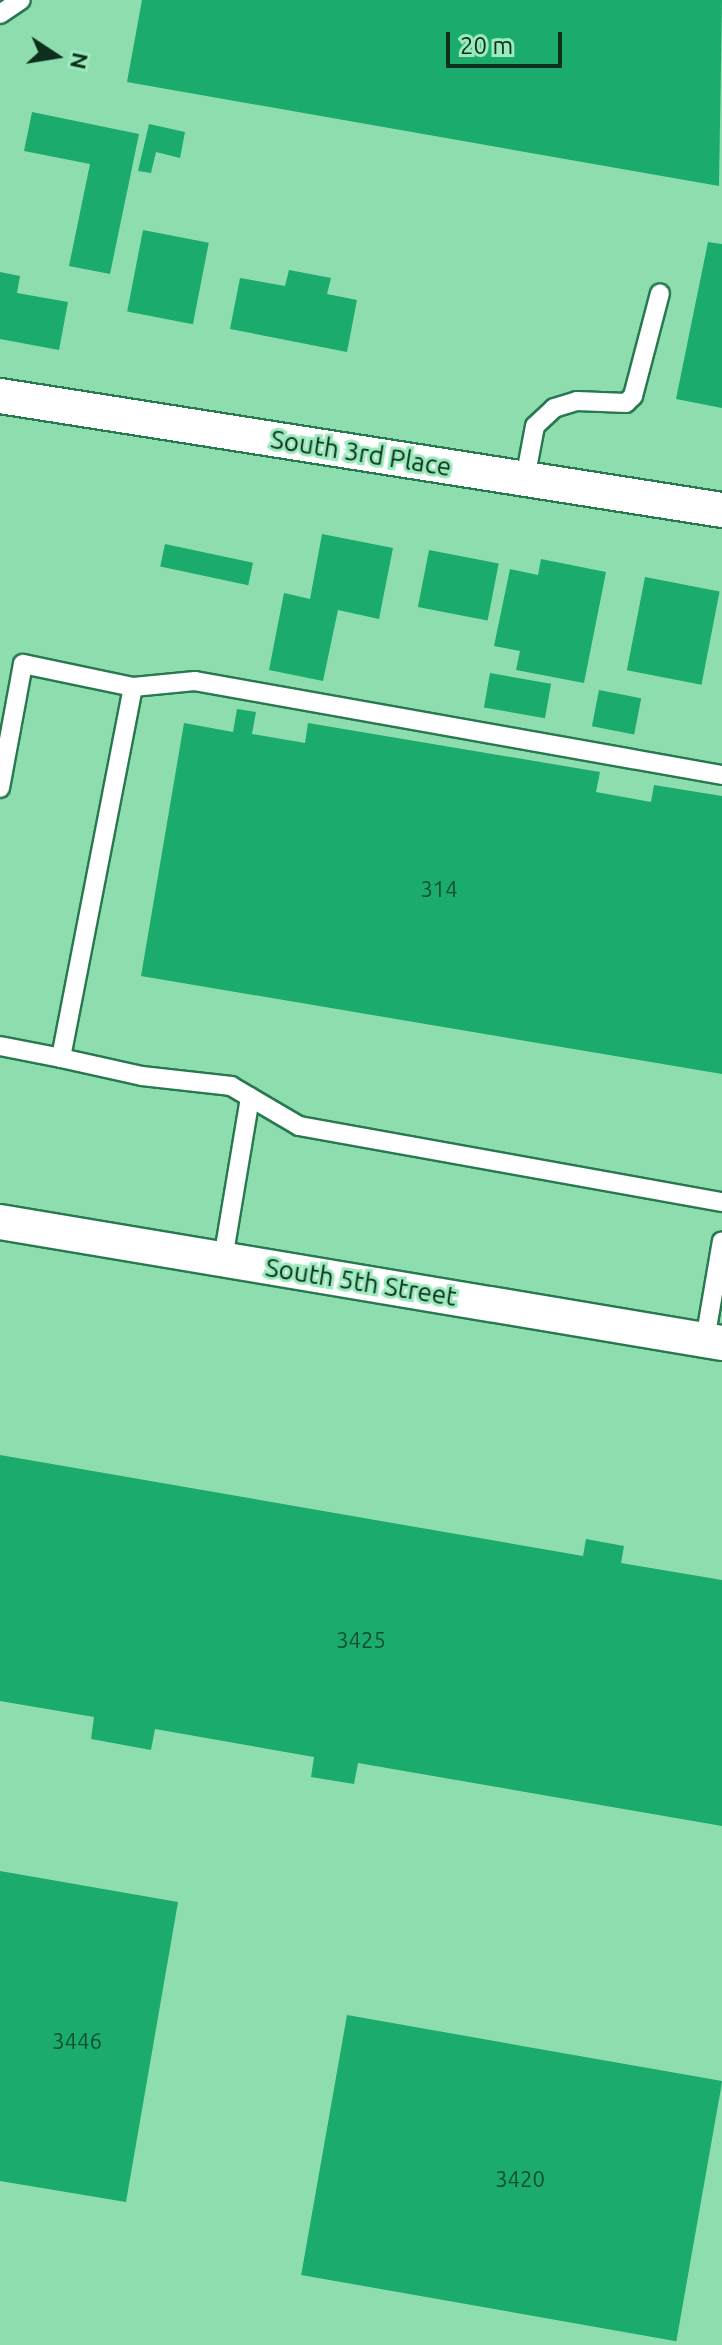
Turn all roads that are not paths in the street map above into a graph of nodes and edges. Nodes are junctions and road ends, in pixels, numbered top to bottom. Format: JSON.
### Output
{"nodes":[{"id":1,"x":21,"y":0,"type":"edge"},
{"id":2,"x":0,"y":14,"type":"edge"},
{"id":3,"x":660,"y":293,"type":"dead end"},
{"id":4,"x":0,"y":396,"type":"edge"},
{"id":5,"x":525,"y":479,"type":"junction"},
{"id":6,"x":722,"y":510,"type":"edge"},
{"id":7,"x":133,"y":687,"type":"junction"},
{"id":8,"x":722,"y":775,"type":"edge"},
{"id":9,"x":0,"y":788,"type":"edge"},
{"id":10,"x":0,"y":1046,"type":"edge"},
{"id":11,"x":61,"y":1058,"type":"junction"},
{"id":12,"x":250,"y":1097,"type":"junction"},
{"id":13,"x":722,"y":1202,"type":"edge"},
{"id":14,"x":0,"y":1222,"type":"edge"},
{"id":15,"x":722,"y":1241,"type":"edge"},
{"id":16,"x":223,"y":1259,"type":"junction"},
{"id":17,"x":714,"y":1341,"type":"edge"}],
"edges":[{"from":1,"to":2,"type":"lane"},
{"from":3,"to":5,"type":"lane"},
{"from":4,"to":5,"type":"street","name":"South 3rd Place"},
{"from":5,"to":6,"type":"street","name":"South 3rd Place"},
{"from":7,"to":8,"type":"lane"},
{"from":7,"to":9,"type":"lane"},
{"from":7,"to":11,"type":"lane"},
{"from":10,"to":11,"type":"lane"},
{"from":11,"to":12,"type":"lane"},
{"from":12,"to":13,"type":"lane"},
{"from":12,"to":16,"type":"lane"},
{"from":14,"to":16,"type":"street","name":"South 5th Street"},
{"from":15,"to":17,"type":"lane"},
{"from":16,"to":17,"type":"street","name":"South 5th Street"}]}
